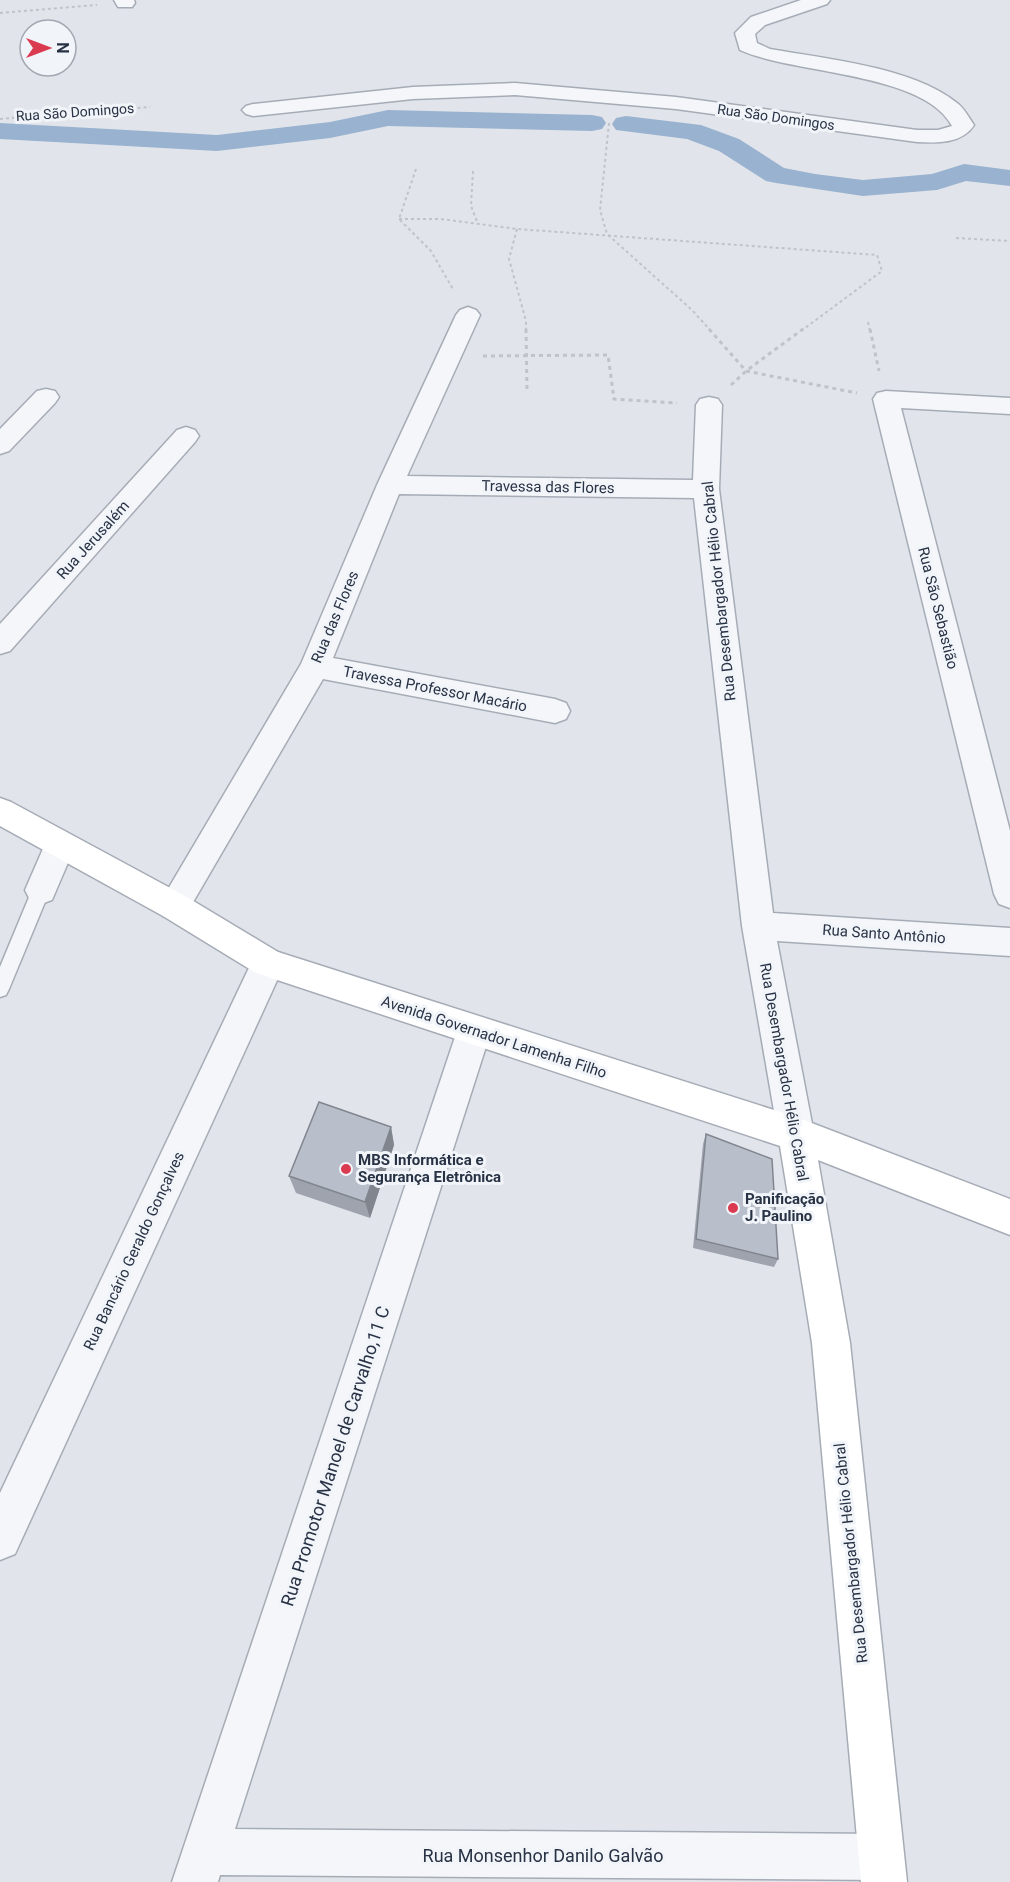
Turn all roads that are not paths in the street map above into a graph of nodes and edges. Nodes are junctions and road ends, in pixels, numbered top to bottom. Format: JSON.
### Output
{"nodes":[{"id":1,"x":820,"y":0,"type":"edge"},
{"id":2,"x":253,"y":110,"type":"dead end"},
{"id":3,"x":468,"y":315,"type":"road end"},
{"id":4,"x":46,"y":397,"type":"dead end"},
{"id":5,"x":709,"y":405,"type":"road end"},
{"id":6,"x":1010,"y":406,"type":"edge"},
{"id":7,"x":186,"y":436,"type":"dead end"},
{"id":8,"x":0,"y":445,"type":"edge"},
{"id":9,"x":390,"y":485,"type":"junction"},
{"id":10,"x":706,"y":489,"type":"junction"},
{"id":11,"x":0,"y":644,"type":"edge"},
{"id":12,"x":315,"y":666,"type":"junction"},
{"id":13,"x":555,"y":711,"type":"dead end"},
{"id":14,"x":0,"y":811,"type":"edge"},
{"id":15,"x":60,"y":844,"type":"junction"},
{"id":16,"x":40,"y":890,"type":"joint"},
{"id":17,"x":1010,"y":894,"type":"edge"},
{"id":18,"x":174,"y":906,"type":"junction"},
{"id":19,"x":758,"y":926,"type":"junction"},
{"id":20,"x":1010,"y":942,"type":"edge"},
{"id":21,"x":268,"y":963,"type":"junction"},
{"id":22,"x":0,"y":989,"type":"edge"},
{"id":23,"x":474,"y":1031,"type":"junction"},
{"id":24,"x":796,"y":1134,"type":"junction"},
{"id":25,"x":1010,"y":1216,"type":"edge"},
{"id":26,"x":0,"y":1539,"type":"edge"},
{"id":27,"x":200,"y":1867,"type":"edge"},
{"id":28,"x":883,"y":1870,"type":"edge"}],
"edges":[{"from":1,"to":2,"type":"street","name":"Rua São Domingos"},
{"from":3,"to":9,"type":"street","name":"Rua das Flores"},
{"from":4,"to":8,"type":"street"},
{"from":5,"to":10,"type":"street","name":"Rua Desembargador Hélio Cabral"},
{"from":6,"to":17,"type":"street","name":"Rua São Sebastião"},
{"from":7,"to":11,"type":"street","name":"Rua Jerusalém"},
{"from":9,"to":10,"type":"street","name":"Travessa das Flores"},
{"from":9,"to":12,"type":"street","name":"Rua das Flores"},
{"from":10,"to":19,"type":"street","name":"Rua Desembargador Hélio Cabral"},
{"from":12,"to":13,"type":"street","name":"Travessa Professor Macário"},
{"from":12,"to":18,"type":"street","name":"Rua das Flores"},
{"from":14,"to":15,"type":"street","name":"Avenida Governador Lamenha Filho"},
{"from":15,"to":16,"type":"street"},
{"from":15,"to":18,"type":"street","name":"Avenida Governador Lamenha Filho"},
{"from":16,"to":22,"type":"lane"},
{"from":18,"to":21,"type":"street","name":"Avenida Governador Lamenha Filho"},
{"from":19,"to":20,"type":"street","name":"Rua Santo Antônio"},
{"from":19,"to":24,"type":"street","name":"Rua Desembargador Hélio Cabral"},
{"from":21,"to":23,"type":"street","name":"Avenida Governador Lamenha Filho"},
{"from":21,"to":26,"type":"street","name":"Rua Bancário Geraldo Gonçalves"},
{"from":23,"to":24,"type":"street","name":"Avenida Governador Lamenha Filho"},
{"from":23,"to":27,"type":"street","name":"Rua Promotor Manoel de Carvalho,11 C"},
{"from":24,"to":25,"type":"street","name":"Avenida Governador Lamenha Filho"},
{"from":24,"to":28,"type":"street","name":"Rua Desembargador Hélio Cabral"},
{"from":27,"to":28,"type":"street","name":"Rua Monsenhor Danilo Galvão"}]}
